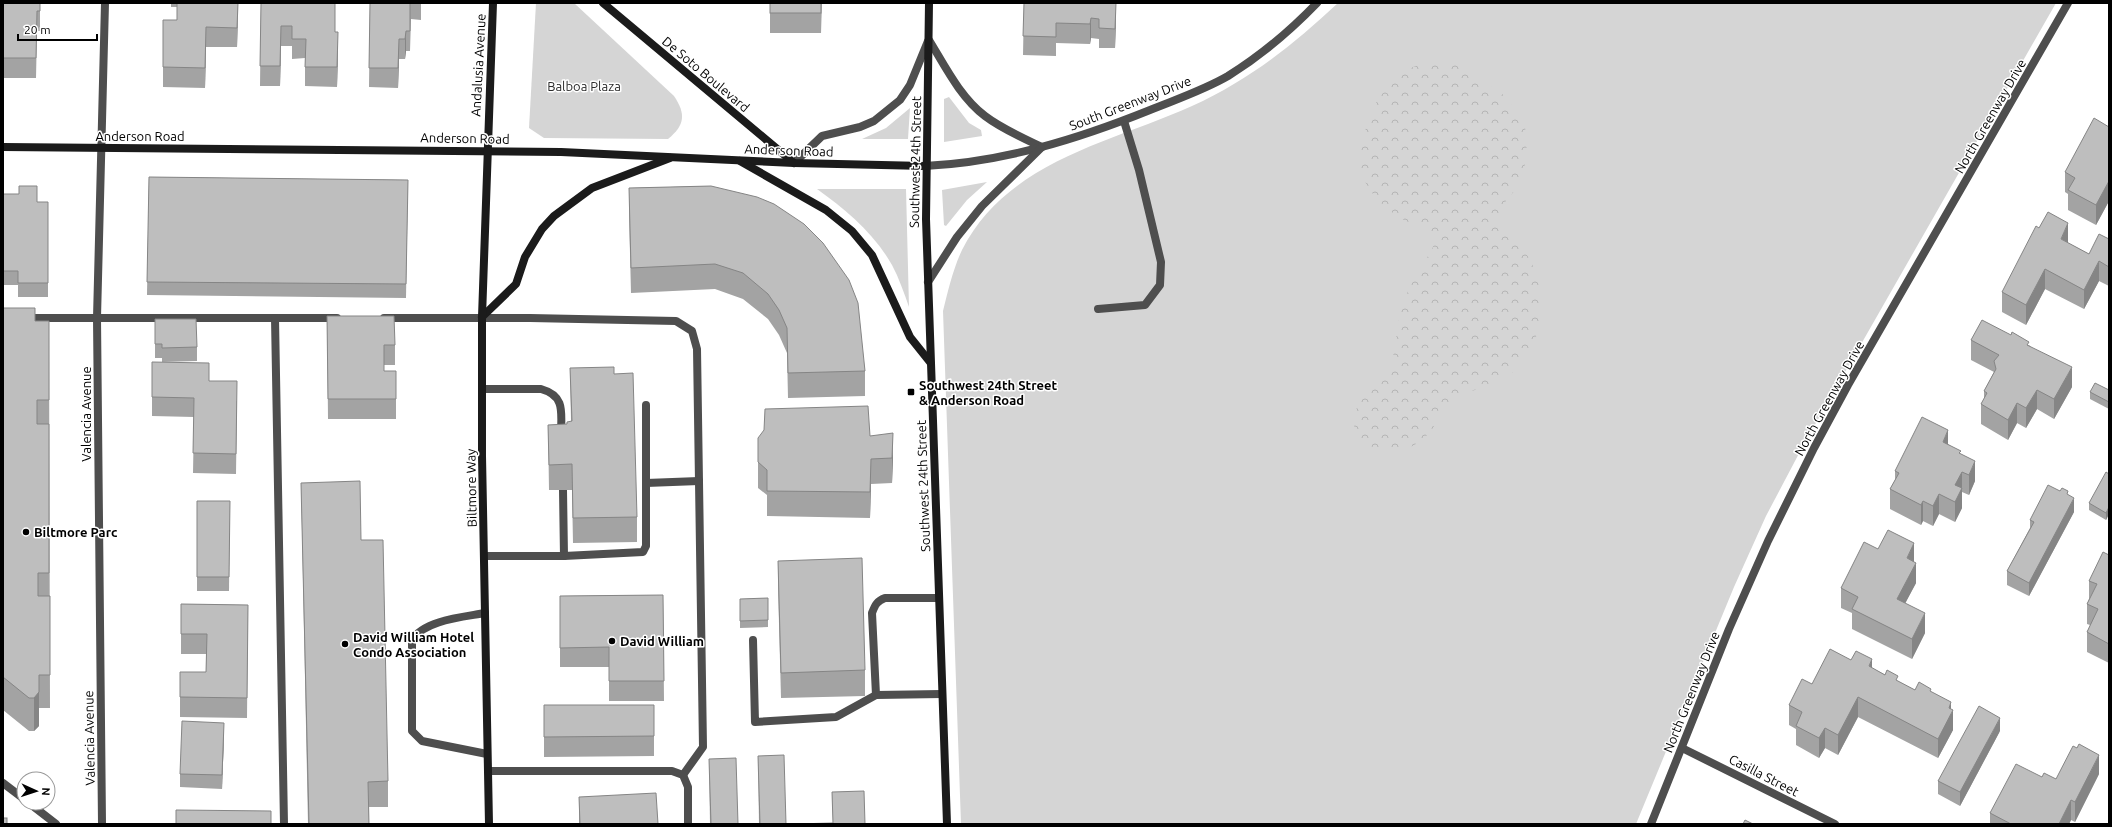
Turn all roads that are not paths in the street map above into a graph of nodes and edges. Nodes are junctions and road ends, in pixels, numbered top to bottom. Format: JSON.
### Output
{"nodes":[{"id":1,"x":105,"y":3,"type":"edge"},
{"id":2,"x":493,"y":3,"type":"edge"},
{"id":3,"x":603,"y":3,"type":"edge"},
{"id":4,"x":929,"y":3,"type":"edge"},
{"id":5,"x":1317,"y":3,"type":"edge"},
{"id":6,"x":2068,"y":3,"type":"edge"},
{"id":7,"x":928,"y":40,"type":"junction"},
{"id":8,"x":1124,"y":121,"type":"junction"},
{"id":9,"x":3,"y":147,"type":"edge"},
{"id":10,"x":1042,"y":147,"type":"junction"},
{"id":11,"x":102,"y":148,"type":"junction"},
{"id":12,"x":486,"y":152,"type":"junction"},
{"id":13,"x":674,"y":157,"type":"junction"},
{"id":14,"x":738,"y":160,"type":"junction"},
{"id":15,"x":794,"y":163,"type":"junction"},
{"id":16,"x":925,"y":166,"type":"junction"},
{"id":17,"x":928,"y":282,"type":"junction"},
{"id":18,"x":1098,"y":309,"type":"dead end"},
{"id":19,"x":482,"y":317,"type":"junction"},
{"id":20,"x":3,"y":318,"type":"edge"},
{"id":21,"x":98,"y":318,"type":"junction"},
{"id":22,"x":275,"y":318,"type":"junction"},
{"id":23,"x":346,"y":318,"type":"edge"},
{"id":24,"x":378,"y":318,"type":"edge"},
{"id":25,"x":930,"y":362,"type":"junction"},
{"id":26,"x":482,"y":389,"type":"junction"},
{"id":27,"x":646,"y":405,"type":"dead end"},
{"id":28,"x":561,"y":441,"type":"edge"},
{"id":29,"x":699,"y":481,"type":"junction"},
{"id":30,"x":646,"y":482,"type":"junction"},
{"id":31,"x":563,"y":490,"type":"dead end"},
{"id":32,"x":484,"y":556,"type":"junction"},
{"id":33,"x":564,"y":556,"type":"junction"},
{"id":34,"x":938,"y":598,"type":"junction"},
{"id":35,"x":485,"y":612,"type":"junction"},
{"id":36,"x":753,"y":640,"type":"dead end"},
{"id":37,"x":942,"y":694,"type":"junction"},
{"id":38,"x":876,"y":695,"type":"junction"},
{"id":39,"x":1682,"y":748,"type":"junction"},
{"id":40,"x":488,"y":754,"type":"junction"},
{"id":41,"x":488,"y":771,"type":"junction"},
{"id":42,"x":683,"y":775,"type":"junction"},
{"id":43,"x":3,"y":783,"type":"edge"},
{"id":44,"x":16,"y":793,"type":"edge"},
{"id":45,"x":39,"y":811,"type":"edge"},
{"id":46,"x":56,"y":824,"type":"edge"},
{"id":47,"x":102,"y":824,"type":"edge"},
{"id":48,"x":284,"y":824,"type":"edge"},
{"id":49,"x":489,"y":824,"type":"edge"},
{"id":50,"x":688,"y":824,"type":"edge"},
{"id":51,"x":947,"y":824,"type":"edge"},
{"id":52,"x":1651,"y":824,"type":"edge"},
{"id":53,"x":1835,"y":824,"type":"edge"}],
"edges":[{"from":1,"to":11,"type":"street","name":"Valencia Avenue"},
{"from":2,"to":12,"type":"street","name":"Andalusia Avenue"},
{"from":3,"to":15,"type":"street","name":"De Soto Boulevard"},
{"from":4,"to":7,"type":"street","name":"Southwest 24th Street"},
{"from":5,"to":8,"type":"street","name":"South Greenway Drive"},
{"from":6,"to":39,"type":"street","name":"North Greenway Drive"},
{"from":7,"to":10,"type":"street"},
{"from":7,"to":15,"type":"street"},
{"from":7,"to":16,"type":"street","name":"Southwest 24th Street"},
{"from":8,"to":10,"type":"street","name":"South Greenway Drive"},
{"from":8,"to":18,"type":"street"},
{"from":9,"to":11,"type":"street","name":"Anderson Road"},
{"from":10,"to":16,"type":"street","name":"South Greenway Drive"},
{"from":10,"to":17,"type":"street"},
{"from":11,"to":12,"type":"street","name":"Anderson Road"},
{"from":11,"to":21,"type":"street","name":"Valencia Avenue"},
{"from":12,"to":13,"type":"street","name":"Anderson Road"},
{"from":12,"to":19,"type":"street","name":"Biltmore Way"},
{"from":13,"to":14,"type":"street","name":"Anderson Road"},
{"from":13,"to":19,"type":"street"},
{"from":14,"to":15,"type":"street","name":"Anderson Road"},
{"from":14,"to":25,"type":"street"},
{"from":15,"to":16,"type":"street","name":"Anderson Road"},
{"from":16,"to":17,"type":"street","name":"Southwest 24th Street"},
{"from":17,"to":25,"type":"street","name":"Southwest 24th Street"},
{"from":19,"to":24,"type":"street"},
{"from":19,"to":26,"type":"street","name":"Biltmore Way"},
{"from":19,"to":29,"type":"street"},
{"from":20,"to":21,"type":"street"},
{"from":21,"to":22,"type":"street"},
{"from":21,"to":47,"type":"street","name":"Valencia Avenue"},
{"from":22,"to":23,"type":"street"},
{"from":22,"to":48,"type":"street"},
{"from":25,"to":34,"type":"street","name":"Southwest 24th Street"},
{"from":26,"to":28,"type":"street"},
{"from":26,"to":32,"type":"street","name":"Biltmore Way"},
{"from":27,"to":30,"type":"street"},
{"from":29,"to":30,"type":"street"},
{"from":29,"to":42,"type":"street"},
{"from":30,"to":33,"type":"street"},
{"from":31,"to":33,"type":"street"},
{"from":32,"to":33,"type":"street"},
{"from":32,"to":35,"type":"street","name":"Biltmore Way"},
{"from":34,"to":37,"type":"street","name":"Southwest 24th Street"},
{"from":34,"to":38,"type":"street"},
{"from":35,"to":40,"type":"street","name":"Biltmore Way"},
{"from":35,"to":40,"type":"street"},
{"from":36,"to":38,"type":"street"},
{"from":37,"to":38,"type":"street"},
{"from":37,"to":51,"type":"street","name":"Southwest 24th Street"},
{"from":39,"to":52,"type":"street","name":"North Greenway Drive"},
{"from":39,"to":53,"type":"street","name":"Casilla Street"},
{"from":40,"to":41,"type":"street","name":"Biltmore Way"},
{"from":41,"to":42,"type":"street"},
{"from":41,"to":49,"type":"street","name":"Biltmore Way"},
{"from":42,"to":50,"type":"street"},
{"from":43,"to":44,"type":"street"},
{"from":45,"to":46,"type":"street"}]}
